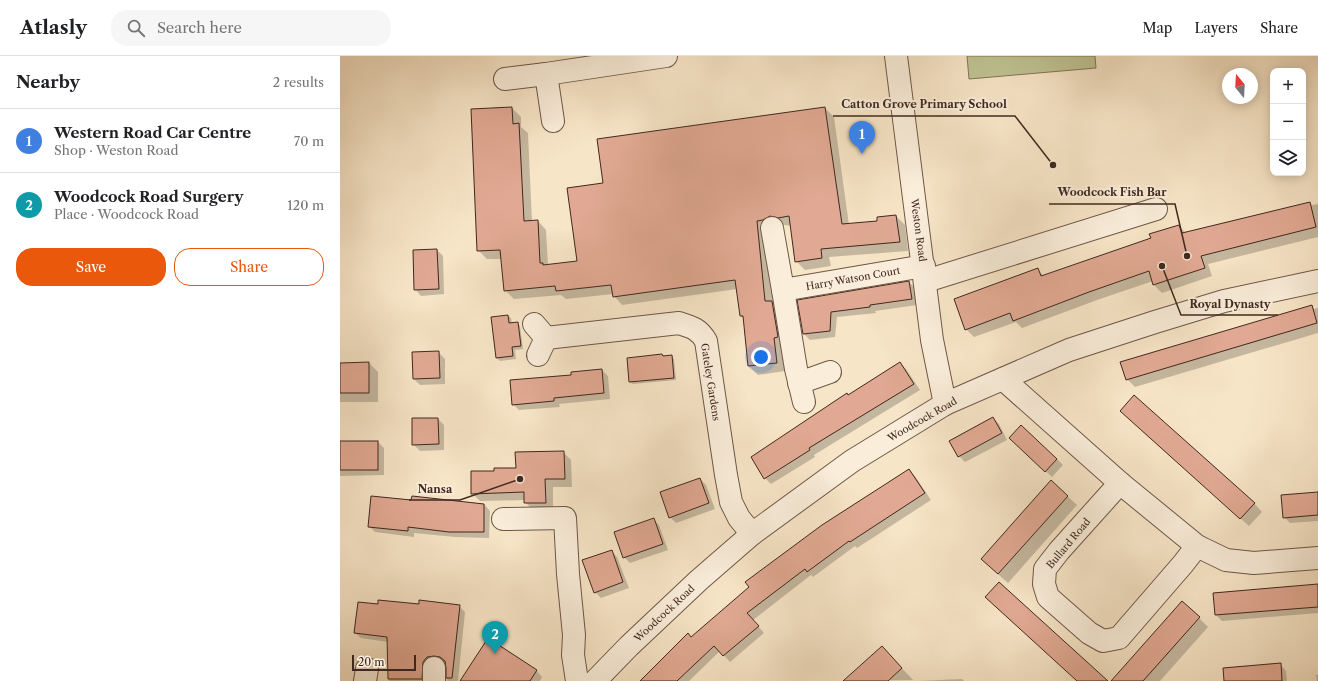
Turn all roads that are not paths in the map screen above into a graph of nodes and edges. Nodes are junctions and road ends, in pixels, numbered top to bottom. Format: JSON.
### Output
{"nodes":[{"id":1,"x":666,"y":56,"type":"edge"},
{"id":2,"x":896,"y":56,"type":"edge"},
{"id":3,"x":546,"y":74,"type":"junction"},
{"id":4,"x":505,"y":79,"type":"dead end"},
{"id":5,"x":553,"y":121,"type":"dead end"},
{"id":6,"x":1156,"y":209,"type":"dead end"},
{"id":7,"x":772,"y":228,"type":"dead end"},
{"id":8,"x":925,"y":273,"type":"junction"},
{"id":9,"x":1318,"y":281,"type":"edge"},
{"id":10,"x":783,"y":290,"type":"junction"},
{"id":11,"x":539,"y":339,"type":"dead end"},
{"id":12,"x":830,"y":372,"type":"dead end"},
{"id":13,"x":1003,"y":379,"type":"junction"},
{"id":14,"x":945,"y":404,"type":"junction"},
{"id":15,"x":1120,"y":483,"type":"junction"},
{"id":16,"x":502,"y":519,"type":"dead end"},
{"id":17,"x":752,"y":534,"type":"junction"},
{"id":18,"x":1197,"y":546,"type":"junction"},
{"id":19,"x":1318,"y":558,"type":"edge"},
{"id":20,"x":571,"y":677,"type":"edge"},
{"id":21,"x":595,"y":681,"type":"edge"}],
"edges":[{"from":1,"to":3,"type":"street"},
{"from":2,"to":8,"type":"street","name":"Weston Road"},
{"from":3,"to":4,"type":"street"},
{"from":3,"to":5,"type":"street"},
{"from":6,"to":8,"type":"street","name":"Harry Watson Court"},
{"from":7,"to":10,"type":"street"},
{"from":8,"to":10,"type":"street","name":"Harry Watson Court"},
{"from":8,"to":14,"type":"street","name":"Weston Road"},
{"from":9,"to":13,"type":"street","name":"Woodcock Road"},
{"from":10,"to":12,"type":"street"},
{"from":11,"to":17,"type":"street","name":"Gateley Gardens"},
{"from":13,"to":14,"type":"street","name":"Woodcock Road"},
{"from":13,"to":15,"type":"street"},
{"from":14,"to":17,"type":"street","name":"Woodcock Road"},
{"from":15,"to":18,"type":"street"},
{"from":15,"to":18,"type":"street","name":"Bullard Road"},
{"from":16,"to":20,"type":"street"},
{"from":17,"to":21,"type":"street","name":"Woodcock Road"},
{"from":18,"to":19,"type":"street"}]}
